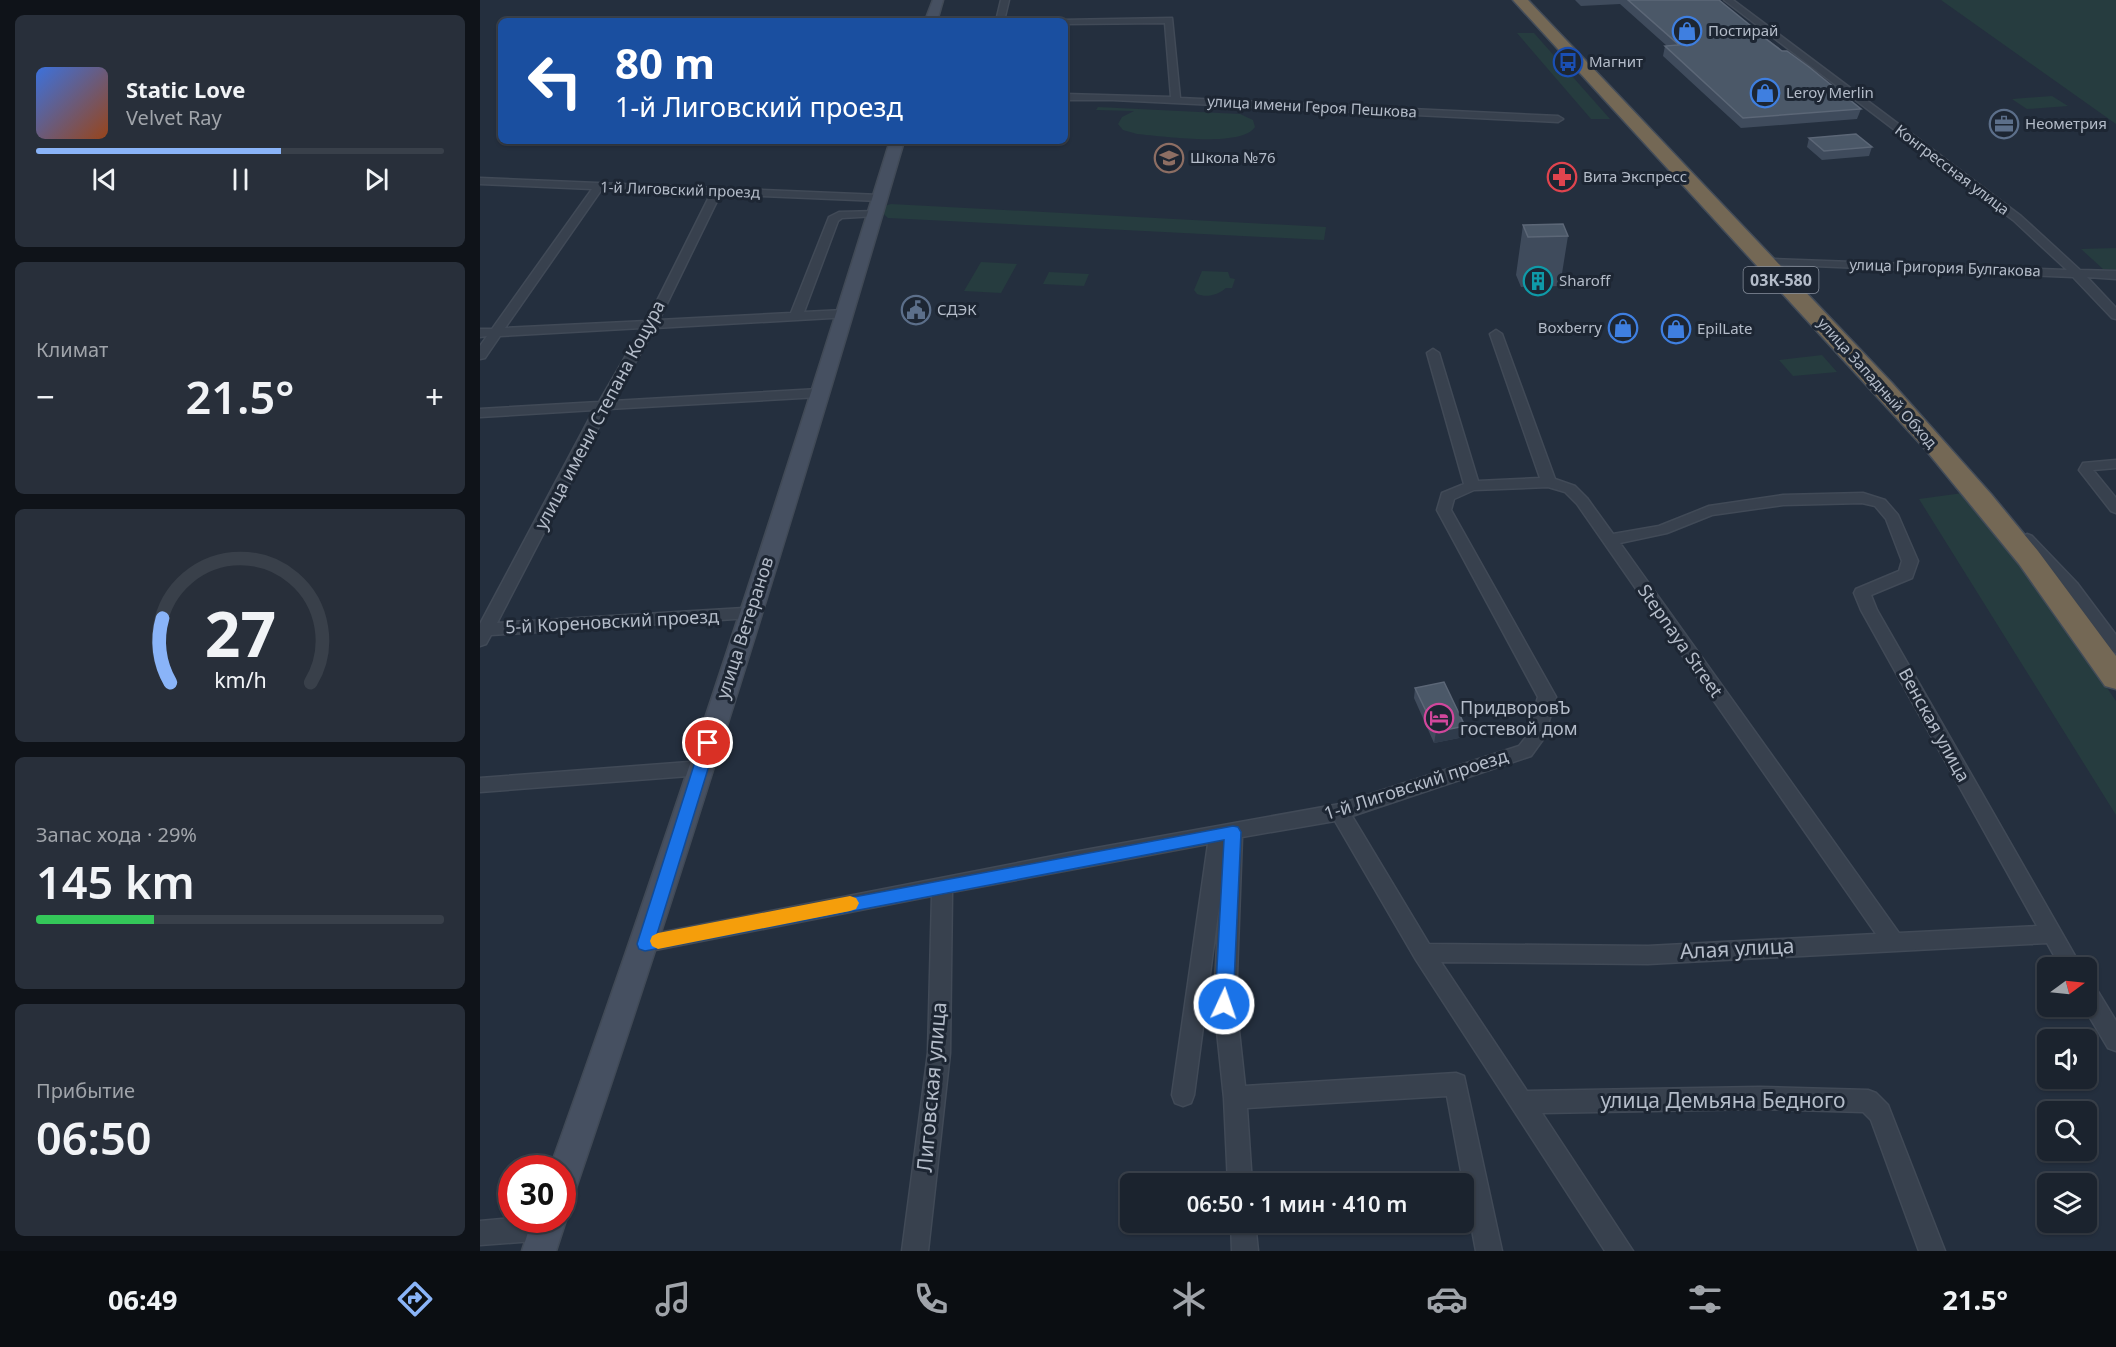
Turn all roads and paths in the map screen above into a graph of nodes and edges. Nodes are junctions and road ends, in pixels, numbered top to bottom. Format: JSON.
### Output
{"nodes":[{"id":1,"x":940,"y":0,"type":"edge"},
{"id":2,"x":1005,"y":0,"type":"edge"},
{"id":3,"x":1520,"y":0,"type":"edge"},
{"id":4,"x":1728,"y":0,"type":"edge"},
{"id":5,"x":1530,"y":3,"type":"edge"},
{"id":6,"x":934,"y":18,"type":"edge"},
{"id":7,"x":1001,"y":18,"type":"edge"},
{"id":8,"x":1068,"y":22,"type":"edge"},
{"id":9,"x":1068,"y":97,"type":"edge"},
{"id":10,"x":1176,"y":100,"type":"junction"},
{"id":11,"x":1558,"y":119,"type":"dead end"},
{"id":12,"x":894,"y":144,"type":"edge"},
{"id":13,"x":480,"y":181,"type":"edge"},
{"id":14,"x":599,"y":186,"type":"junction"},
{"id":15,"x":712,"y":199,"type":"dead end"},
{"id":16,"x":875,"y":206,"type":"junction"},
{"id":17,"x":1773,"y":262,"type":"junction"},
{"id":18,"x":2077,"y":273,"type":"junction"},
{"id":19,"x":2116,"y":275,"type":"edge"},
{"id":20,"x":843,"y":314,"type":"junction"},
{"id":21,"x":2116,"y":315,"type":"edge"},
{"id":22,"x":796,"y":317,"type":"junction"},
{"id":23,"x":651,"y":324,"type":"junction"},
{"id":24,"x":496,"y":332,"type":"junction"},
{"id":25,"x":480,"y":333,"type":"edge"},
{"id":26,"x":1496,"y":334,"type":"dead end"},
{"id":27,"x":1433,"y":353,"type":"dead end"},
{"id":28,"x":480,"y":356,"type":"edge"},
{"id":29,"x":817,"y":394,"type":"junction"},
{"id":30,"x":603,"y":407,"type":"junction"},
{"id":31,"x":480,"y":413,"type":"edge"},
{"id":32,"x":2116,"y":464,"type":"edge"},
{"id":33,"x":1549,"y":482,"type":"junction"},
{"id":34,"x":1472,"y":486,"type":"junction"},
{"id":35,"x":2116,"y":508,"type":"edge"},
{"id":36,"x":2027,"y":539,"type":"junction"},
{"id":37,"x":1609,"y":540,"type":"junction"},
{"id":38,"x":744,"y":614,"type":"junction"},
{"id":39,"x":482,"y":633,"type":"edge"},
{"id":40,"x":2116,"y":647,"type":"edge"},
{"id":41,"x":2116,"y":658,"type":"edge"},
{"id":42,"x":2116,"y":678,"type":"edge"},
{"id":43,"x":689,"y":769,"type":"junction"},
{"id":44,"x":480,"y":785,"type":"edge"},
{"id":45,"x":1340,"y":813,"type":"junction"},
{"id":46,"x":1226,"y":833,"type":"junction"},
{"id":47,"x":942,"y":886,"type":"junction"},
{"id":48,"x":2052,"y":934,"type":"junction"},
{"id":49,"x":1892,"y":940,"type":"junction"},
{"id":50,"x":645,"y":944,"type":"junction"},
{"id":51,"x":1423,"y":953,"type":"junction"},
{"id":52,"x":2066,"y":957,"type":"edge"},
{"id":53,"x":2097,"y":1010,"type":"edge"},
{"id":54,"x":2116,"y":1041,"type":"edge"},
{"id":55,"x":1183,"y":1095,"type":"dead end"},
{"id":56,"x":1235,"y":1098,"type":"junction"},
{"id":57,"x":1522,"y":1102,"type":"junction"},
{"id":58,"x":564,"y":1155,"type":"edge"},
{"id":59,"x":571,"y":1155,"type":"edge"},
{"id":60,"x":1239,"y":1173,"type":"edge"},
{"id":61,"x":498,"y":1232,"type":"edge"},
{"id":62,"x":480,"y":1233,"type":"edge"},
{"id":63,"x":1244,"y":1233,"type":"edge"},
{"id":64,"x":915,"y":1251,"type":"edge"},
{"id":65,"x":1245,"y":1251,"type":"edge"},
{"id":66,"x":1489,"y":1251,"type":"edge"},
{"id":67,"x":1620,"y":1251,"type":"edge"},
{"id":68,"x":1932,"y":1251,"type":"edge"}],
"edges":[{"from":1,"to":6,"type":"street"},
{"from":2,"to":7,"type":"street"},
{"from":3,"to":42,"type":"highway","name":"улица Западный Обход","number":"03К-580"},
{"from":4,"to":18,"type":"street","name":"Конгрессная улица"},
{"from":5,"to":17,"type":"highway","name":"улица Западный Обход","number":"03К-580"},
{"from":8,"to":10,"type":"street"},
{"from":9,"to":10,"type":"street","name":"улица имени Героя Пешкова"},
{"from":10,"to":11,"type":"street","name":"улица имени Героя Пешкова"},
{"from":12,"to":16,"type":"street","name":"улица Ветеранов"},
{"from":13,"to":14,"type":"street","name":"1-й Лиговский проезд"},
{"from":14,"to":16,"type":"street","name":"1-й Лиговский проезд"},
{"from":14,"to":24,"type":"street"},
{"from":15,"to":23,"type":"street","name":"улица имени Степана Коцура"},
{"from":16,"to":20,"type":"street","name":"улица Ветеранов"},
{"from":16,"to":22,"type":"street"},
{"from":17,"to":18,"type":"street","name":"улица Григория Булгакова"},
{"from":17,"to":36,"type":"highway","name":"улица Западный Обход","number":"03К-580"},
{"from":18,"to":19,"type":"street","name":"улица Григория Булгакова"},
{"from":18,"to":21,"type":"street","name":"Конгрессная улица"},
{"from":20,"to":22,"type":"street"},
{"from":20,"to":29,"type":"street","name":"улица Ветеранов"},
{"from":22,"to":23,"type":"street"},
{"from":23,"to":24,"type":"street"},
{"from":23,"to":30,"type":"street","name":"улица имени Степана Коцура"},
{"from":24,"to":25,"type":"street"},
{"from":24,"to":28,"type":"street"},
{"from":26,"to":33,"type":"street"},
{"from":27,"to":34,"type":"street"},
{"from":29,"to":30,"type":"street"},
{"from":29,"to":38,"type":"street","name":"улица Ветеранов"},
{"from":29,"to":50,"type":"street","name":"улица Ветеранов"},
{"from":30,"to":31,"type":"street"},
{"from":30,"to":39,"type":"street","name":"улица имени Степана Коцура"},
{"from":32,"to":35,"type":"street"},
{"from":33,"to":34,"type":"street"},
{"from":33,"to":37,"type":"street","name":"Stepnaya Street"},
{"from":34,"to":45,"type":"street","name":"1-й Лиговский проезд"},
{"from":36,"to":40,"type":"street"},
{"from":36,"to":41,"type":"highway","name":"улица Западный Обход","number":"03К-580"},
{"from":37,"to":48,"type":"street","name":"Венская улица"},
{"from":37,"to":49,"type":"street","name":"Stepnaya Street"},
{"from":38,"to":39,"type":"street","name":"5-й Кореновский проезд"},
{"from":38,"to":43,"type":"street","name":"улица Ветеранов"},
{"from":43,"to":44,"type":"street"},
{"from":43,"to":58,"type":"street","name":"улица Ветеранов"},
{"from":45,"to":46,"type":"street","name":"1-й Лиговский проезд"},
{"from":45,"to":51,"type":"street"},
{"from":46,"to":47,"type":"street","name":"1-й Лиговский проезд"},
{"from":46,"to":55,"type":"street"},
{"from":46,"to":56,"type":"street"},
{"from":47,"to":50,"type":"street","name":"1-й Лиговский проезд"},
{"from":47,"to":64,"type":"street","name":"Лиговская улица"},
{"from":48,"to":49,"type":"street","name":"Алая улица"},
{"from":48,"to":52,"type":"street","name":"Венская улица"},
{"from":49,"to":51,"type":"street","name":"Алая улица"},
{"from":50,"to":59,"type":"street","name":"улица Ветеранов"},
{"from":51,"to":57,"type":"street"},
{"from":53,"to":54,"type":"street"},
{"from":56,"to":60,"type":"street"},
{"from":56,"to":66,"type":"street"},
{"from":57,"to":67,"type":"street"},
{"from":57,"to":68,"type":"street","name":"улица Демьяна Бедного"},
{"from":61,"to":62,"type":"street"},
{"from":63,"to":65,"type":"street"}]}
